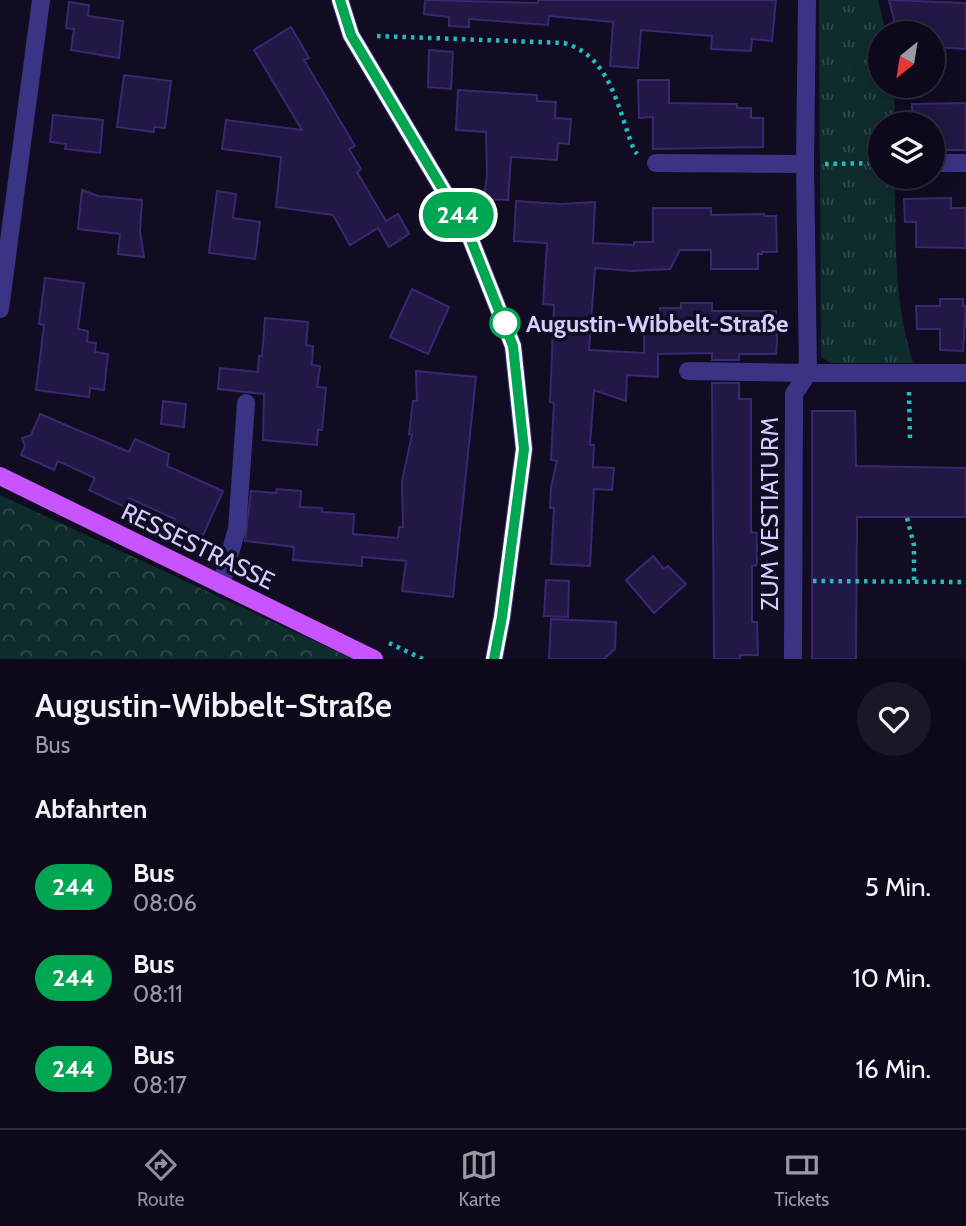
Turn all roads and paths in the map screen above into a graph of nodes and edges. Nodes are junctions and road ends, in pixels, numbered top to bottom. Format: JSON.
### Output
{"nodes":[{"id":1,"x":41,"y":0,"type":"edge"},
{"id":2,"x":340,"y":0,"type":"edge"},
{"id":3,"x":807,"y":0,"type":"edge"},
{"id":4,"x":351,"y":35,"type":"junction"},
{"id":5,"x":656,"y":163,"type":"joint"},
{"id":6,"x":868,"y":163,"type":"edge"},
{"id":7,"x":945,"y":163,"type":"edge"},
{"id":8,"x":966,"y":163,"type":"edge"},
{"id":9,"x":804,"y":164,"type":"junction"},
{"id":10,"x":0,"y":309,"type":"edge"},
{"id":11,"x":688,"y":371,"type":"dead end"},
{"id":12,"x":808,"y":373,"type":"junction"},
{"id":13,"x":909,"y":373,"type":"junction"},
{"id":14,"x":966,"y":373,"type":"edge"},
{"id":15,"x":246,"y":403,"type":"dead end"},
{"id":16,"x":910,"y":442,"type":"dead end"},
{"id":17,"x":0,"y":476,"type":"edge"},
{"id":18,"x":908,"y":518,"type":"dead end"},
{"id":19,"x":793,"y":580,"type":"junction"},
{"id":20,"x":966,"y":582,"type":"edge"},
{"id":21,"x":914,"y":583,"type":"junction"},
{"id":22,"x":221,"y":585,"type":"junction"},
{"id":23,"x":374,"y":659,"type":"edge"},
{"id":24,"x":494,"y":659,"type":"edge"},
{"id":25,"x":793,"y":659,"type":"edge"}],
"edges":[{"from":1,"to":10,"type":"street"},
{"from":2,"to":4,"type":"street"},
{"from":3,"to":9,"type":"street"},
{"from":4,"to":5,"type":"path"},
{"from":4,"to":24,"type":"street"},
{"from":5,"to":9,"type":"street"},
{"from":6,"to":9,"type":"path"},
{"from":7,"to":8,"type":"street"},
{"from":9,"to":12,"type":"street"},
{"from":11,"to":12,"type":"street"},
{"from":12,"to":13,"type":"street"},
{"from":12,"to":19,"type":"street","name":"ZUM VESTIATURM"},
{"from":13,"to":14,"type":"street"},
{"from":13,"to":16,"type":"path"},
{"from":15,"to":22,"type":"street"},
{"from":17,"to":22,"type":"main road","name":"RESSESTRASSE"},
{"from":18,"to":21,"type":"path"},
{"from":19,"to":21,"type":"path"},
{"from":19,"to":25,"type":"street","name":"ZUM VESTIATURM"},
{"from":20,"to":21,"type":"path"},
{"from":22,"to":23,"type":"main road","name":"RESSESTRASSE"}]}
